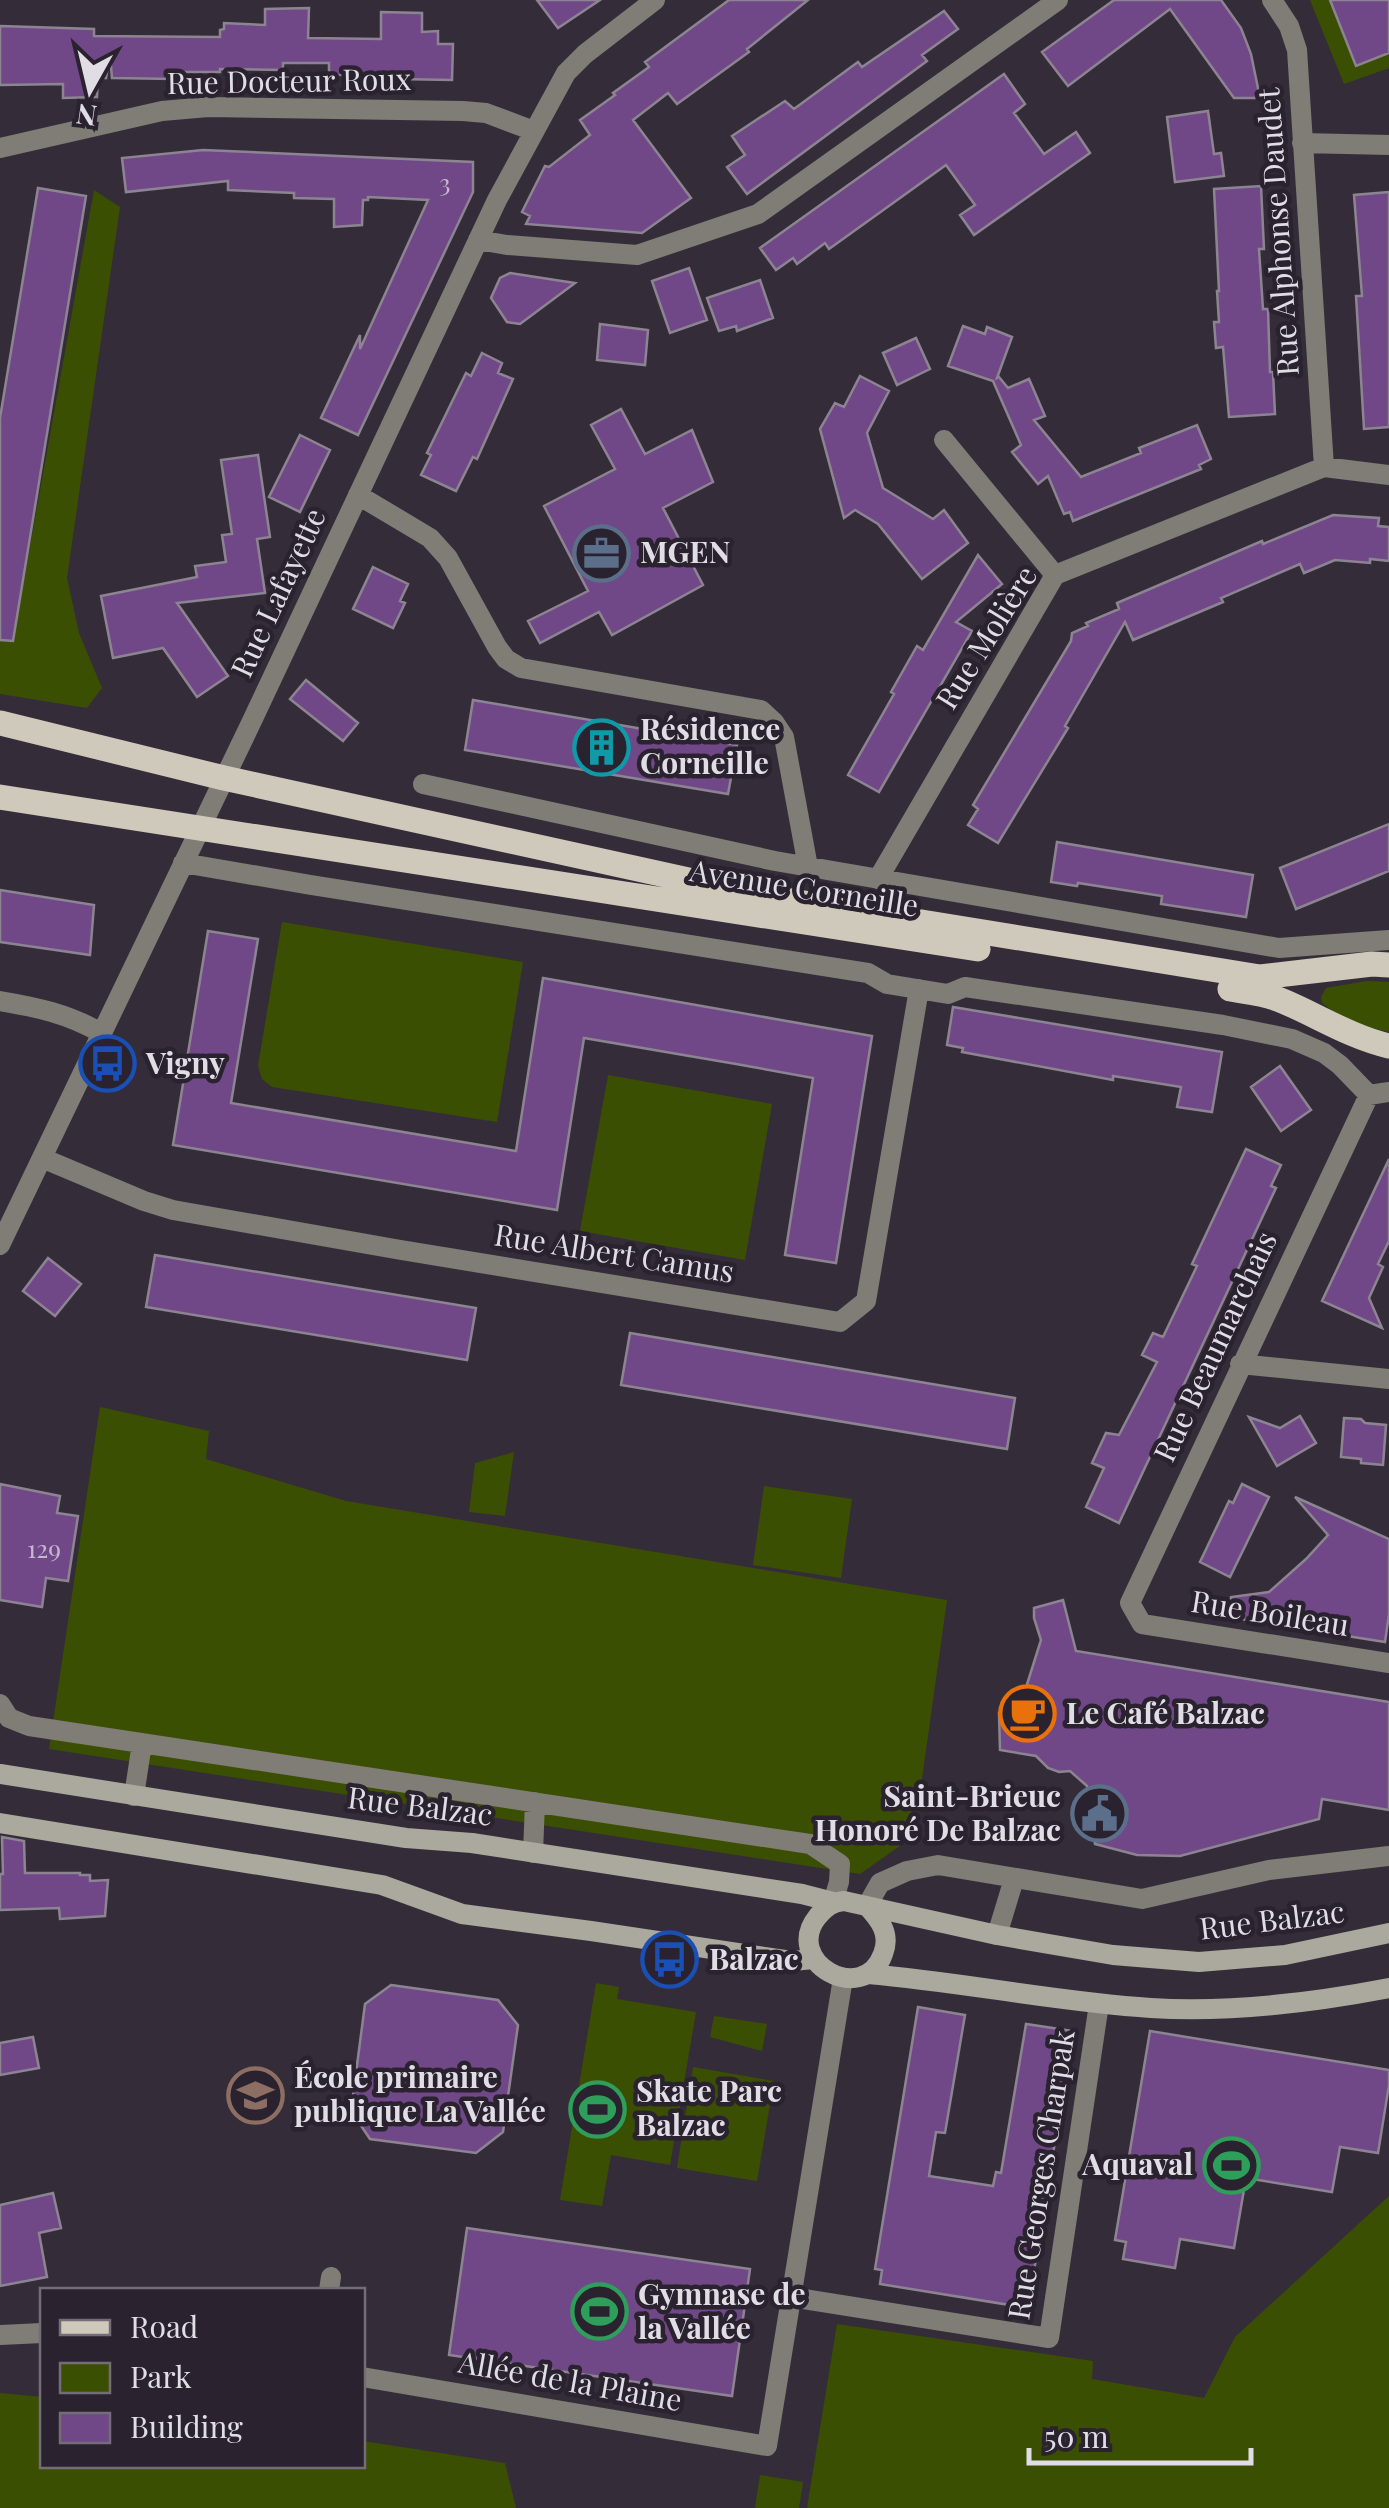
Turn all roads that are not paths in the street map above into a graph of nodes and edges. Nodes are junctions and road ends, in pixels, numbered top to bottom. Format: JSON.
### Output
{"nodes":[{"id":1,"x":655,"y":0,"type":"edge"},
{"id":2,"x":1058,"y":0,"type":"edge"},
{"id":3,"x":1272,"y":0,"type":"edge"},
{"id":4,"x":534,"y":130,"type":"junction"},
{"id":5,"x":1302,"y":143,"type":"junction"},
{"id":6,"x":1389,"y":145,"type":"edge"},
{"id":7,"x":0,"y":148,"type":"edge"},
{"id":8,"x":478,"y":240,"type":"junction"},
{"id":9,"x":944,"y":440,"type":"dead end"},
{"id":10,"x":1324,"y":467,"type":"junction"},
{"id":11,"x":1389,"y":475,"type":"edge"},
{"id":12,"x":358,"y":495,"type":"junction"},
{"id":13,"x":1056,"y":575,"type":"junction"},
{"id":14,"x":0,"y":723,"type":"edge"},
{"id":15,"x":224,"y":778,"type":"junction"},
{"id":16,"x":424,"y":784,"type":"dead end"},
{"id":17,"x":0,"y":796,"type":"edge"},
{"id":18,"x":200,"y":827,"type":"junction"},
{"id":19,"x":183,"y":862,"type":"junction"},
{"id":20,"x":808,"y":867,"type":"junction"},
{"id":21,"x":878,"y":880,"type":"junction"},
{"id":22,"x":1389,"y":940,"type":"edge"},
{"id":23,"x":1389,"y":966,"type":"edge"},
{"id":24,"x":919,"y":989,"type":"junction"},
{"id":25,"x":0,"y":1001,"type":"edge"},
{"id":26,"x":101,"y":1032,"type":"junction"},
{"id":27,"x":1389,"y":1046,"type":"edge"},
{"id":28,"x":1379,"y":1093,"type":"edge"},
{"id":29,"x":42,"y":1158,"type":"junction"},
{"id":30,"x":0,"y":1245,"type":"edge"},
{"id":31,"x":1240,"y":1364,"type":"junction"},
{"id":32,"x":1389,"y":1379,"type":"edge"},
{"id":33,"x":1142,"y":1624,"type":"joint"},
{"id":34,"x":1389,"y":1663,"type":"edge"},
{"id":35,"x":0,"y":1704,"type":"edge"},
{"id":36,"x":142,"y":1743,"type":"junction"},
{"id":37,"x":0,"y":1774,"type":"edge"},
{"id":38,"x":134,"y":1796,"type":"junction"},
{"id":39,"x":536,"y":1802,"type":"junction"},
{"id":40,"x":0,"y":1823,"type":"edge"},
{"id":41,"x":532,"y":1853,"type":"junction"},
{"id":42,"x":1389,"y":1856,"type":"edge"},
{"id":43,"x":1014,"y":1879,"type":"junction"},
{"id":44,"x":833,"y":1902,"type":"junction"},
{"id":45,"x":867,"y":1906,"type":"junction"},
{"id":46,"x":1389,"y":1934,"type":"edge"},
{"id":47,"x":997,"y":1935,"type":"junction"},
{"id":48,"x":814,"y":1959,"type":"junction"},
{"id":49,"x":868,"y":1974,"type":"junction"},
{"id":50,"x":843,"y":1978,"type":"junction"},
{"id":51,"x":1389,"y":1988,"type":"edge"},
{"id":52,"x":1099,"y":2004,"type":"junction"},
{"id":53,"x":791,"y":2297,"type":"junction"},
{"id":54,"x":40,"y":2333,"type":"edge"},
{"id":55,"x":0,"y":2334,"type":"edge"},
{"id":56,"x":365,"y":2379,"type":"edge"}],
"edges":[{"from":1,"to":4,"type":"street","name":"Rue Lafayette"},
{"from":2,"to":8,"type":"street"},
{"from":3,"to":5,"type":"street","name":"Rue Alphonse Daudet"},
{"from":4,"to":7,"type":"street","name":"Rue Docteur Roux"},
{"from":4,"to":8,"type":"street","name":"Rue Lafayette"},
{"from":5,"to":6,"type":"street"},
{"from":5,"to":10,"type":"street","name":"Rue Alphonse Daudet"},
{"from":8,"to":12,"type":"street","name":"Rue Lafayette"},
{"from":9,"to":13,"type":"street"},
{"from":10,"to":11,"type":"street","name":"Rue Molière"},
{"from":10,"to":13,"type":"street","name":"Rue Molière"},
{"from":12,"to":15,"type":"street","name":"Rue Lafayette"},
{"from":12,"to":20,"type":"street"},
{"from":13,"to":21,"type":"street","name":"Rue Molière"},
{"from":14,"to":15,"type":"main road","name":"Avenue Corneille"},
{"from":15,"to":18,"type":"street","name":"Rue Lafayette"},
{"from":15,"to":23,"type":"main road","name":"Avenue Corneille"},
{"from":16,"to":20,"type":"street","name":"Avenue Corneille"},
{"from":17,"to":18,"type":"main road","name":"Avenue Corneille"},
{"from":18,"to":19,"type":"street","name":"Rue Lafayette"},
{"from":18,"to":27,"type":"main road","name":"Avenue Corneille"},
{"from":19,"to":24,"type":"street"},
{"from":19,"to":26,"type":"street","name":"Rue Lafayette"},
{"from":20,"to":21,"type":"street","name":"Avenue Corneille"},
{"from":21,"to":22,"type":"street","name":"Avenue Corneille"},
{"from":24,"to":28,"type":"street"},
{"from":24,"to":29,"type":"street","name":"Rue Albert Camus"},
{"from":25,"to":26,"type":"street"},
{"from":26,"to":29,"type":"street","name":"Rue Lafayette"},
{"from":28,"to":31,"type":"street","name":"Rue Beaumarchais"},
{"from":29,"to":30,"type":"street","name":"Rue Lafayette"},
{"from":31,"to":32,"type":"street"},
{"from":31,"to":33,"type":"street","name":"Rue Beaumarchais"},
{"from":33,"to":34,"type":"street","name":"Rue Boileau"},
{"from":35,"to":36,"type":"street"},
{"from":36,"to":38,"type":"street"},
{"from":36,"to":39,"type":"street"},
{"from":37,"to":38,"type":"street","name":"Rue Balzac"},
{"from":38,"to":41,"type":"street","name":"Rue Balzac"},
{"from":39,"to":41,"type":"street"},
{"from":39,"to":44,"type":"street"},
{"from":40,"to":48,"type":"street"},
{"from":41,"to":44,"type":"street","name":"Rue Balzac"},
{"from":42,"to":43,"type":"street"},
{"from":43,"to":45,"type":"street"},
{"from":43,"to":47,"type":"street"},
{"from":44,"to":45,"type":"street"},
{"from":44,"to":48,"type":"street"},
{"from":45,"to":47,"type":"street","name":"Rue Balzac"},
{"from":45,"to":49,"type":"street"},
{"from":46,"to":47,"type":"street","name":"Rue Balzac"},
{"from":48,"to":50,"type":"street"},
{"from":49,"to":50,"type":"street"},
{"from":49,"to":52,"type":"street"},
{"from":50,"to":53,"type":"street"},
{"from":51,"to":52,"type":"street"},
{"from":52,"to":53,"type":"street","name":"Rue Georges Charpak"},
{"from":53,"to":56,"type":"street","name":"Allée de la Plaine"},
{"from":54,"to":55,"type":"street"}]}
